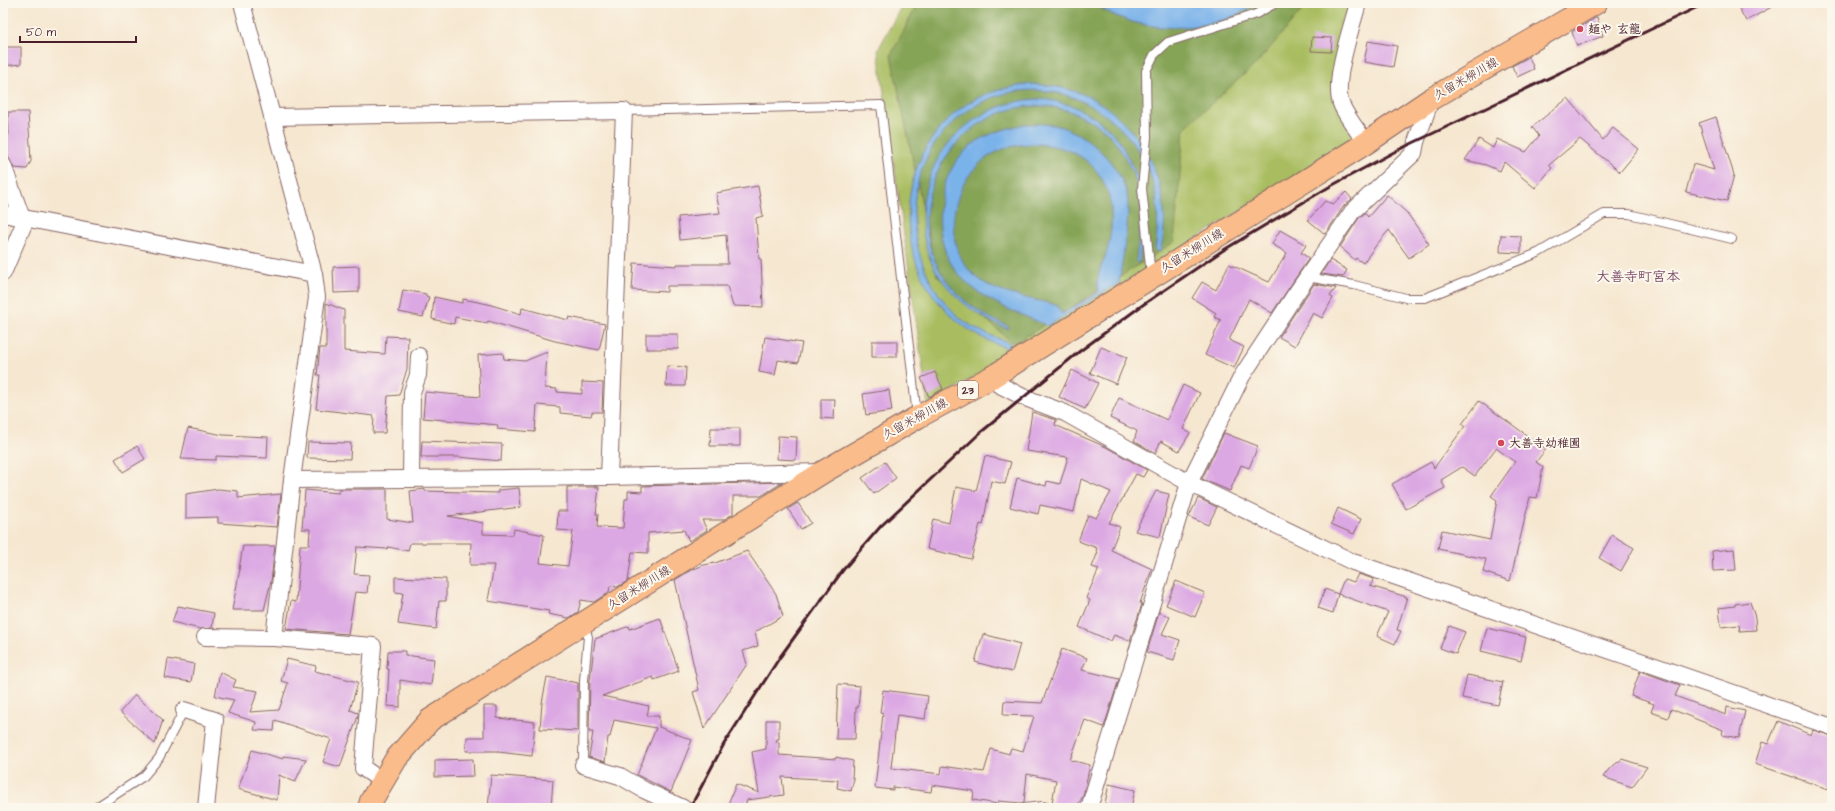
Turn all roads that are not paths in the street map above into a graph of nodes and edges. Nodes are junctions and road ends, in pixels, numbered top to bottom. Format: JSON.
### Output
{"nodes":[{"id":1,"x":242,"y":3,"type":"edge"},
{"id":2,"x":1276,"y":3,"type":"edge"},
{"id":3,"x":1358,"y":3,"type":"edge"},
{"id":4,"x":1596,"y":3,"type":"edge"},
{"id":5,"x":1431,"y":99,"type":"junction"},
{"id":6,"x":624,"y":111,"type":"junction"},
{"id":7,"x":272,"y":117,"type":"junction"},
{"id":8,"x":1366,"y":143,"type":"junction"},
{"id":9,"x":3,"y":165,"type":"edge"},
{"id":10,"x":3,"y":214,"type":"edge"},
{"id":11,"x":24,"y":218,"type":"junction"},
{"id":12,"x":1732,"y":239,"type":"dead end"},
{"id":13,"x":3,"y":273,"type":"edge"},
{"id":14,"x":314,"y":274,"type":"junction"},
{"id":15,"x":1151,"y":277,"type":"junction"},
{"id":16,"x":1307,"y":277,"type":"junction"},
{"id":17,"x":419,"y":356,"type":"dead end"},
{"id":18,"x":992,"y":377,"type":"junction"},
{"id":19,"x":918,"y":417,"type":"junction"},
{"id":20,"x":823,"y":472,"type":"junction"},
{"id":21,"x":609,"y":477,"type":"junction"},
{"id":22,"x":411,"y":479,"type":"junction"},
{"id":23,"x":292,"y":480,"type":"junction"},
{"id":24,"x":1189,"y":484,"type":"junction"},
{"id":25,"x":584,"y":623,"type":"junction"},
{"id":26,"x":205,"y":637,"type":"dead end"},
{"id":27,"x":274,"y":638,"type":"junction"},
{"id":28,"x":184,"y":710,"type":"joint"},
{"id":29,"x":1832,"y":726,"type":"edge"},
{"id":30,"x":583,"y":765,"type":"joint"},
{"id":31,"x":382,"y":781,"type":"junction"},
{"id":32,"x":97,"y":808,"type":"edge"},
{"id":33,"x":206,"y":808,"type":"edge"},
{"id":34,"x":369,"y":808,"type":"edge"},
{"id":35,"x":683,"y":808,"type":"edge"},
{"id":36,"x":1024,"y":808,"type":"edge"},
{"id":37,"x":1050,"y":808,"type":"edge"},
{"id":38,"x":1089,"y":808,"type":"edge"}],
"edges":[{"from":1,"to":7,"type":"street"},
{"from":2,"to":15,"type":"lane"},
{"from":3,"to":8,"type":"street"},
{"from":4,"to":5,"type":"main road","name":"久留米柳川線","number":"23"},
{"from":5,"to":8,"type":"main road","name":"久留米柳川線","number":"23"},
{"from":5,"to":16,"type":"street"},
{"from":6,"to":7,"type":"street"},
{"from":6,"to":19,"type":"lane"},
{"from":6,"to":21,"type":"street"},
{"from":7,"to":14,"type":"street"},
{"from":8,"to":15,"type":"main road","name":"久留米柳川線","number":"23"},
{"from":9,"to":11,"type":"street"},
{"from":10,"to":11,"type":"street"},
{"from":11,"to":13,"type":"street"},
{"from":11,"to":14,"type":"street"},
{"from":12,"to":16,"type":"lane"},
{"from":14,"to":23,"type":"street"},
{"from":15,"to":18,"type":"main road","name":"久留米柳川線","number":"23"},
{"from":16,"to":24,"type":"street"},
{"from":17,"to":22,"type":"street"},
{"from":18,"to":19,"type":"main road","name":"久留米柳川線","number":"23"},
{"from":18,"to":24,"type":"street"},
{"from":19,"to":20,"type":"main road","name":"久留米柳川線","number":"23"},
{"from":20,"to":21,"type":"street"},
{"from":20,"to":25,"type":"main road","name":"久留米柳川線","number":"23"},
{"from":21,"to":22,"type":"street"},
{"from":22,"to":23,"type":"street"},
{"from":23,"to":27,"type":"street"},
{"from":24,"to":29,"type":"street"},
{"from":24,"to":38,"type":"street"},
{"from":25,"to":30,"type":"lane"},
{"from":25,"to":31,"type":"main road","name":"久留米柳川線","number":"23"},
{"from":26,"to":27,"type":"street"},
{"from":27,"to":31,"type":"street"},
{"from":28,"to":32,"type":"lane"},
{"from":28,"to":33,"type":"street"},
{"from":30,"to":35,"type":"street"},
{"from":31,"to":34,"type":"main road","name":"久留米柳川線","number":"23"},
{"from":36,"to":37,"type":"lane"}]}
